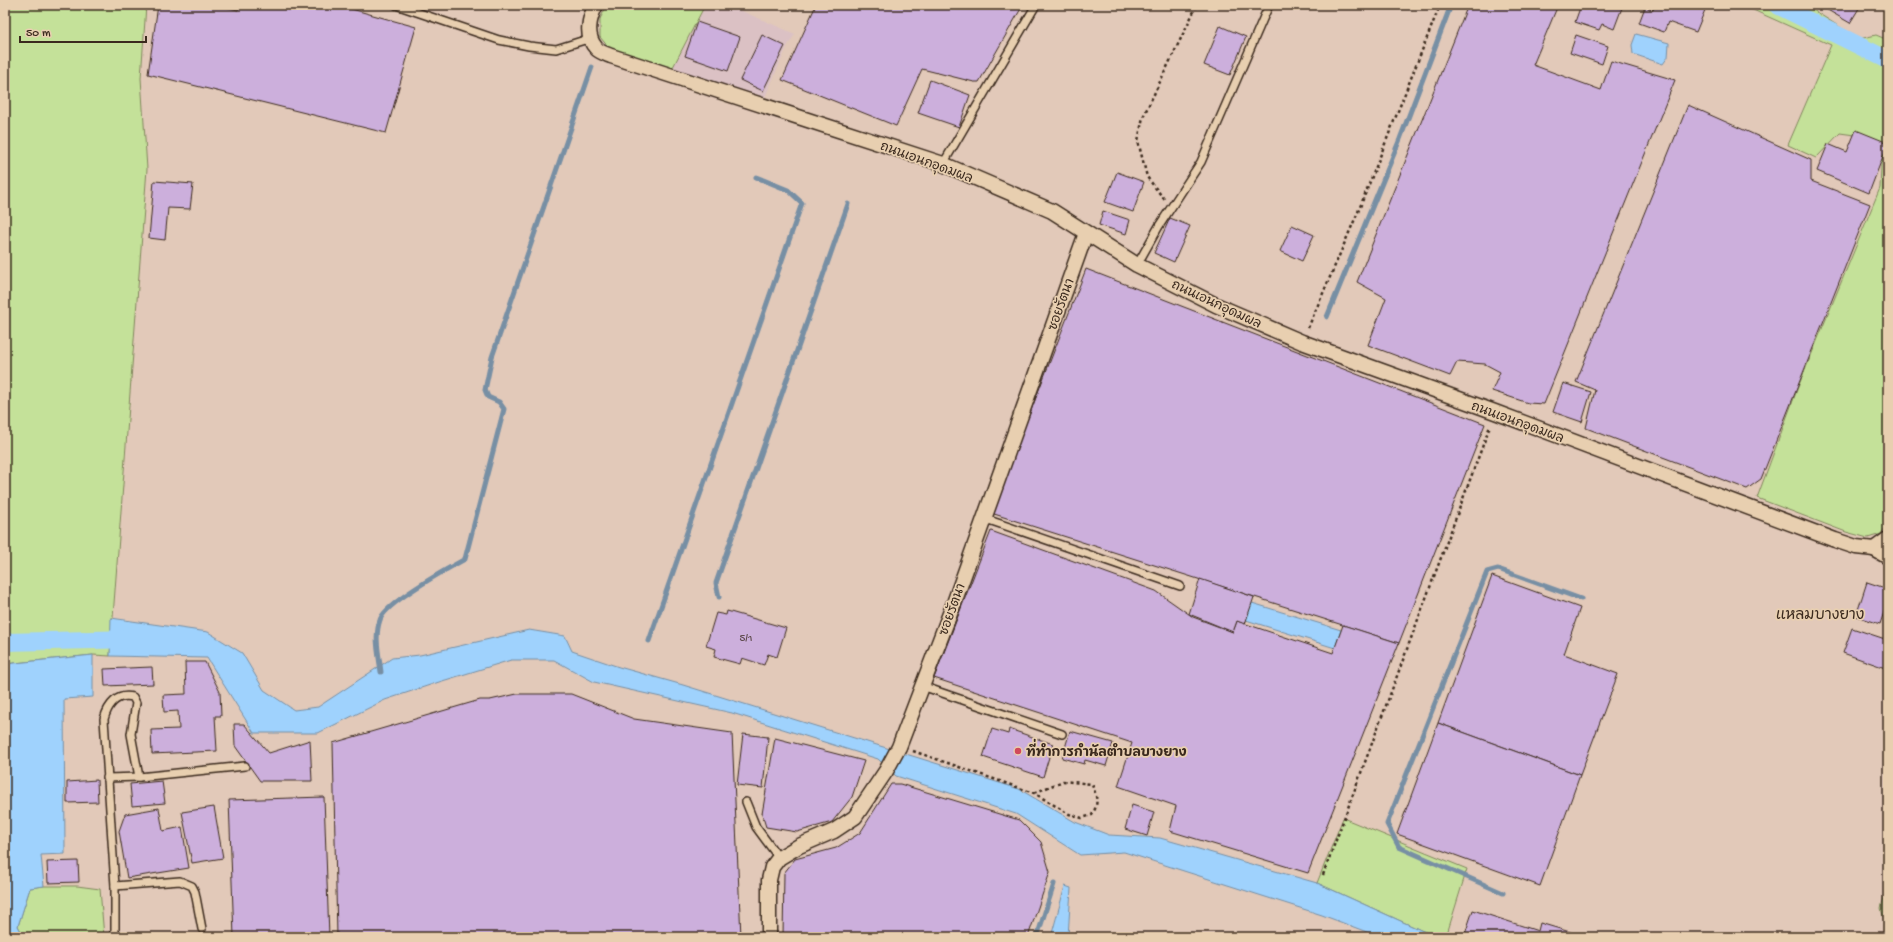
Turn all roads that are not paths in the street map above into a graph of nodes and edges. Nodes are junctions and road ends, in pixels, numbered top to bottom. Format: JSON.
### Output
{"nodes":[{"id":1,"x":396,"y":5,"type":"edge"},
{"id":2,"x":596,"y":5,"type":"edge"},
{"id":3,"x":1036,"y":5,"type":"edge"},
{"id":4,"x":1270,"y":5,"type":"edge"},
{"id":5,"x":591,"y":38,"type":"junction"},
{"id":6,"x":943,"y":164,"type":"junction"},
{"id":7,"x":1086,"y":233,"type":"junction"},
{"id":8,"x":1137,"y":265,"type":"junction"},
{"id":9,"x":983,"y":518,"type":"junction"},
{"id":10,"x":1888,"y":539,"type":"edge"},
{"id":11,"x":1874,"y":549,"type":"junction"},
{"id":12,"x":1888,"y":557,"type":"edge"},
{"id":13,"x":1180,"y":586,"type":"dead end"},
{"id":14,"x":922,"y":686,"type":"junction"},
{"id":15,"x":1062,"y":734,"type":"dead end"},
{"id":16,"x":245,"y":766,"type":"dead end"},
{"id":17,"x":139,"y":777,"type":"junction"},
{"id":18,"x":107,"y":778,"type":"junction"},
{"id":19,"x":746,"y":802,"type":"dead end"},
{"id":20,"x":779,"y":858,"type":"junction"},
{"id":21,"x":115,"y":886,"type":"junction"},
{"id":22,"x":202,"y":929,"type":"dead end"},
{"id":23,"x":115,"y":937,"type":"edge"},
{"id":24,"x":769,"y":937,"type":"edge"}],
"edges":[{"from":1,"to":5,"type":"lane"},
{"from":2,"to":5,"type":"street"},
{"from":3,"to":6,"type":"lane"},
{"from":4,"to":8,"type":"lane"},
{"from":5,"to":6,"type":"street","name":"ถนนเอนกอุดมผล"},
{"from":6,"to":7,"type":"street","name":"ถนนเอนกอุดมผล"},
{"from":7,"to":8,"type":"street","name":"ถนนเอนกอุดมผล"},
{"from":7,"to":9,"type":"street","name":"ซอยรัตนา"},
{"from":8,"to":11,"type":"street","name":"ถนนเอนกอุดมผล"},
{"from":9,"to":13,"type":"lane"},
{"from":9,"to":14,"type":"street","name":"ซอยรัตนา"},
{"from":10,"to":11,"type":"street"},
{"from":11,"to":12,"type":"street"},
{"from":14,"to":15,"type":"lane"},
{"from":14,"to":20,"type":"street","name":"ซอยรัตนา"},
{"from":16,"to":17,"type":"lane"},
{"from":17,"to":18,"type":"lane"},
{"from":17,"to":18,"type":"lane"},
{"from":18,"to":21,"type":"lane"},
{"from":19,"to":20,"type":"lane"},
{"from":20,"to":24,"type":"street"},
{"from":21,"to":22,"type":"lane"},
{"from":21,"to":23,"type":"lane"}]}
